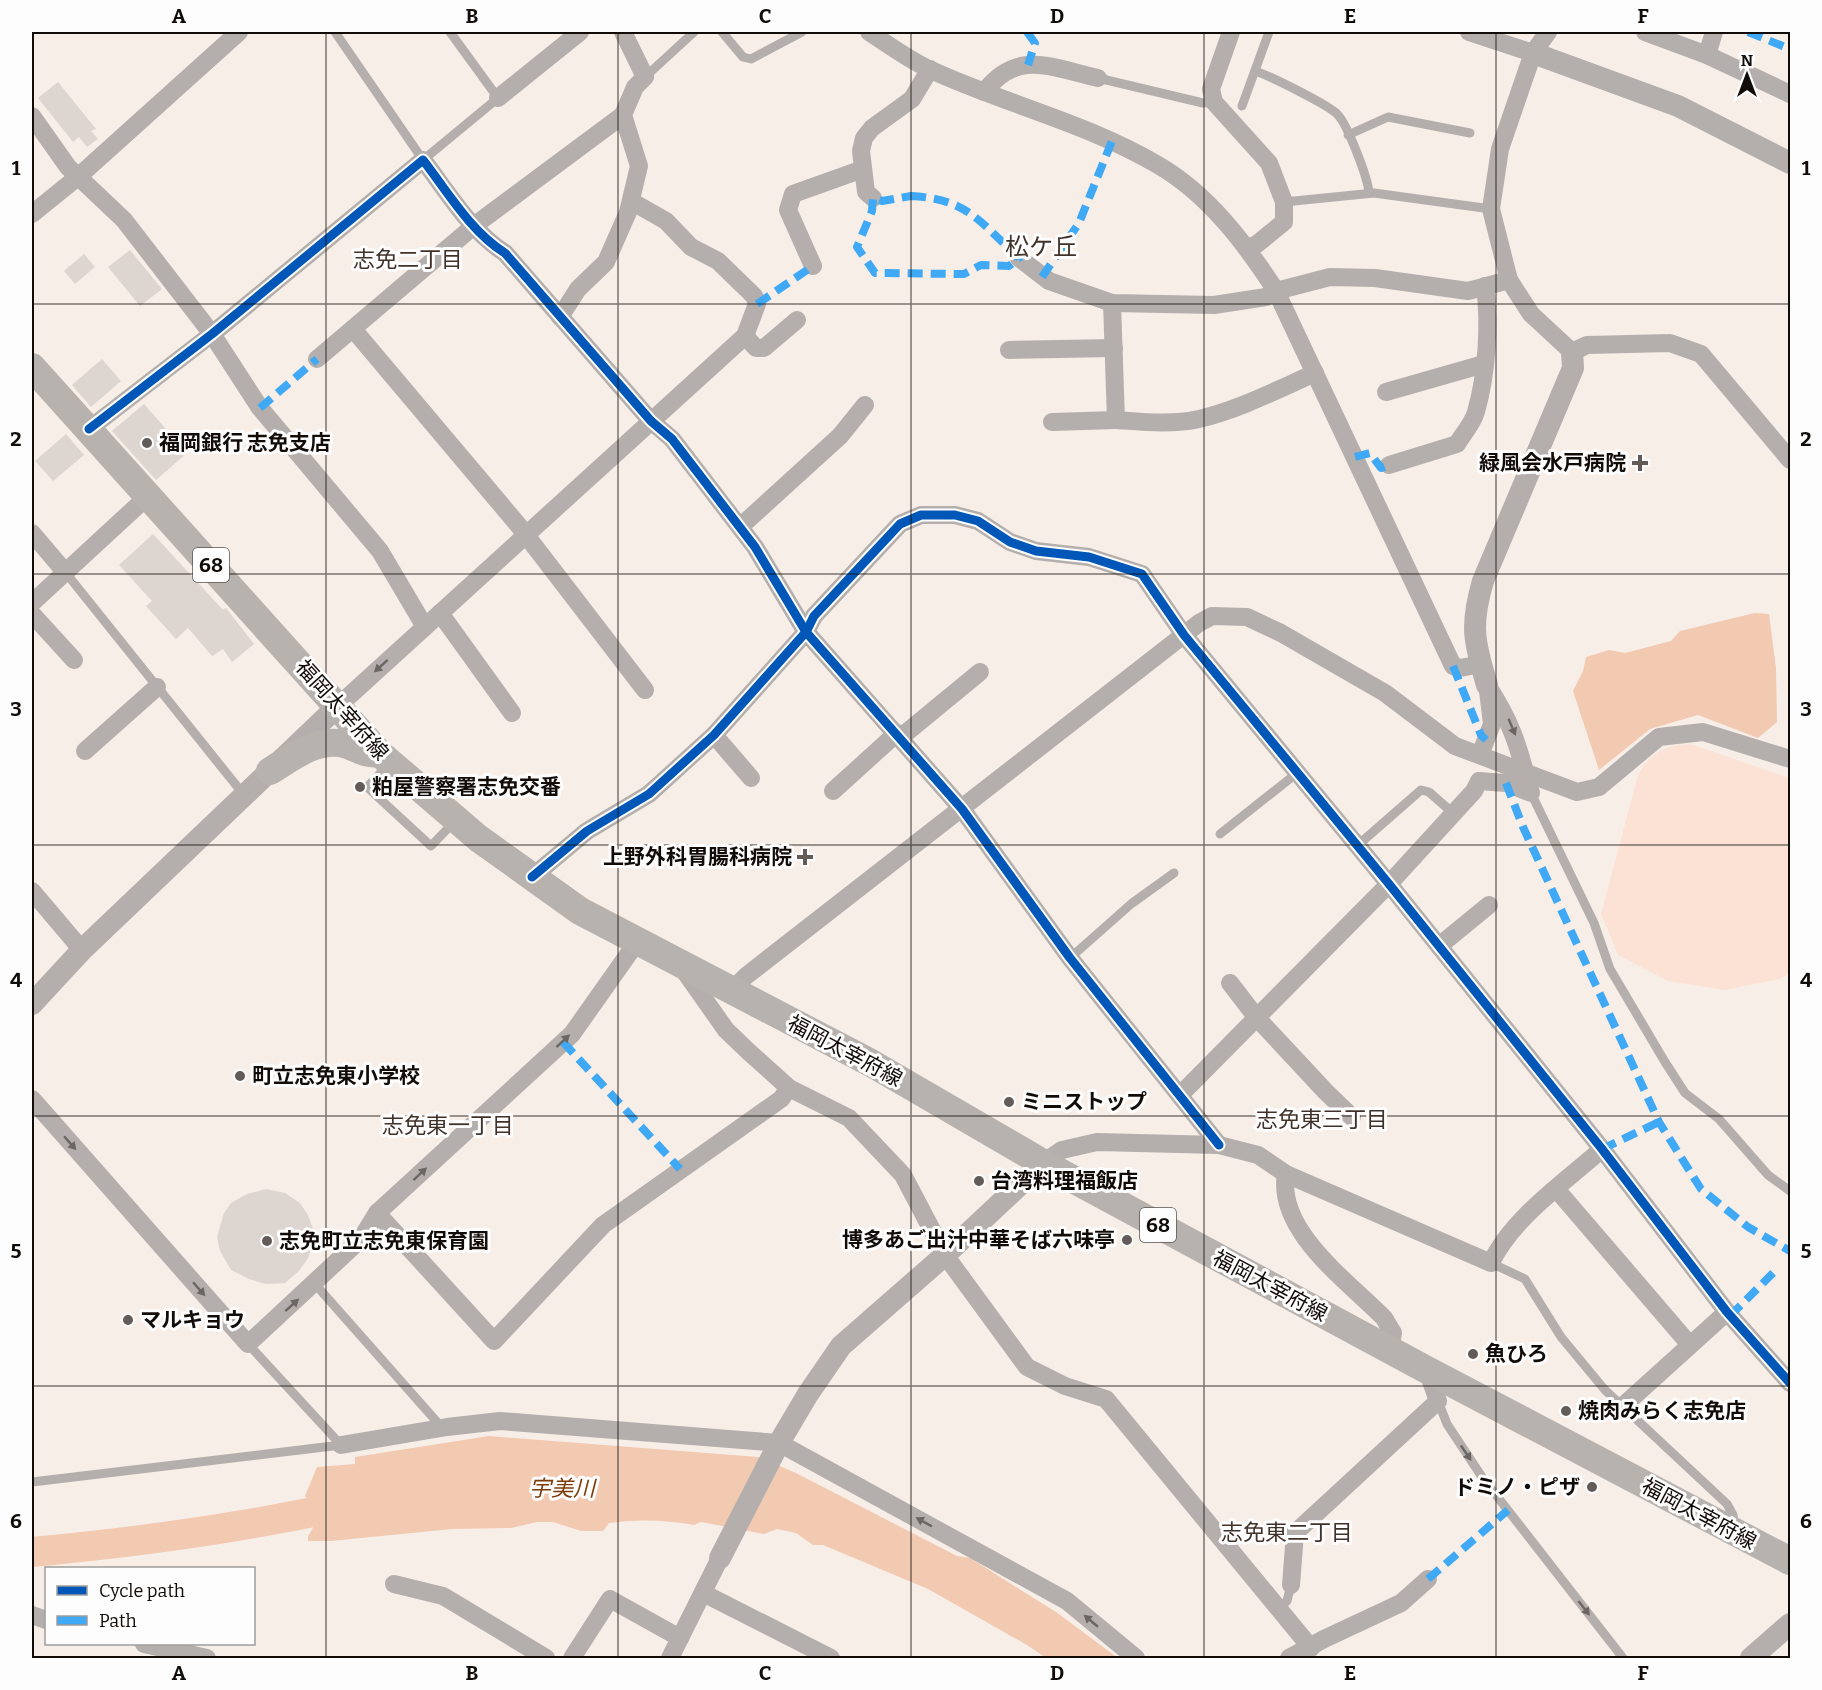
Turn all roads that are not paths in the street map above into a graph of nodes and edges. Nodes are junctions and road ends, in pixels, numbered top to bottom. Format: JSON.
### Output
{"nodes":[{"id":1,"x":239,"y":32,"type":"edge"},
{"id":2,"x":335,"y":32,"type":"edge"},
{"id":3,"x":450,"y":32,"type":"edge"},
{"id":4,"x":580,"y":32,"type":"edge"},
{"id":5,"x":623,"y":32,"type":"edge"},
{"id":6,"x":694,"y":32,"type":"edge"},
{"id":7,"x":722,"y":32,"type":"edge"},
{"id":8,"x":802,"y":32,"type":"edge"},
{"id":9,"x":868,"y":32,"type":"edge"},
{"id":10,"x":1231,"y":32,"type":"edge"},
{"id":11,"x":1269,"y":32,"type":"edge"},
{"id":12,"x":1469,"y":32,"type":"edge"},
{"id":13,"x":1548,"y":32,"type":"edge"},
{"id":14,"x":1645,"y":32,"type":"edge"},
{"id":15,"x":1714,"y":32,"type":"edge"},
{"id":16,"x":1533,"y":53,"type":"junction"},
{"id":17,"x":1707,"y":55,"type":"junction"},
{"id":18,"x":930,"y":69,"type":"junction"},
{"id":19,"x":1255,"y":71,"type":"junction"},
{"id":20,"x":645,"y":76,"type":"junction"},
{"id":21,"x":1098,"y":78,"type":"joint"},
{"id":22,"x":984,"y":92,"type":"junction"},
{"id":23,"x":1791,"y":94,"type":"edge"},
{"id":24,"x":498,"y":98,"type":"junction"},
{"id":25,"x":1214,"y":102,"type":"junction"},
{"id":26,"x":1242,"y":106,"type":"dead end"},
{"id":27,"x":623,"y":115,"type":"junction"},
{"id":28,"x":32,"y":116,"type":"edge"},
{"id":29,"x":1470,"y":133,"type":"dead end"},
{"id":30,"x":1348,"y":135,"type":"junction"},
{"id":31,"x":423,"y":160,"type":"junction"},
{"id":32,"x":1791,"y":163,"type":"edge"},
{"id":33,"x":863,"y":170,"type":"junction"},
{"id":34,"x":79,"y":176,"type":"junction"},
{"id":35,"x":1369,"y":193,"type":"junction"},
{"id":36,"x":873,"y":198,"type":"dead end"},
{"id":37,"x":631,"y":201,"type":"junction"},
{"id":38,"x":1284,"y":202,"type":"junction"},
{"id":39,"x":1491,"y":209,"type":"junction"},
{"id":40,"x":32,"y":214,"type":"edge"},
{"id":41,"x":475,"y":225,"type":"junction"},
{"id":42,"x":1247,"y":248,"type":"junction"},
{"id":43,"x":1019,"y":258,"type":"dead end"},
{"id":44,"x":813,"y":266,"type":"dead end"},
{"id":45,"x":1509,"y":280,"type":"junction"},
{"id":46,"x":1485,"y":286,"type":"junction"},
{"id":47,"x":1276,"y":291,"type":"junction"},
{"id":48,"x":1112,"y":303,"type":"junction"},
{"id":49,"x":560,"y":317,"type":"junction"},
{"id":50,"x":798,"y":320,"type":"dead end"},
{"id":51,"x":353,"y":329,"type":"junction"},
{"id":52,"x":212,"y":334,"type":"junction"},
{"id":53,"x":745,"y":336,"type":"junction"},
{"id":54,"x":1114,"y":348,"type":"junction"},
{"id":55,"x":1009,"y":350,"type":"dead end"},
{"id":56,"x":1572,"y":352,"type":"junction"},
{"id":57,"x":317,"y":359,"type":"dead end"},
{"id":58,"x":1484,"y":364,"type":"junction"},
{"id":59,"x":32,"y":367,"type":"edge"},
{"id":60,"x":1315,"y":373,"type":"junction"},
{"id":61,"x":1386,"y":392,"type":"dead end"},
{"id":62,"x":865,"y":405,"type":"dead end"},
{"id":63,"x":1116,"y":420,"type":"junction"},
{"id":64,"x":651,"y":421,"type":"junction"},
{"id":65,"x":1053,"y":422,"type":"dead end"},
{"id":66,"x":89,"y":429,"type":"junction"},
{"id":67,"x":1791,"y":460,"type":"edge"},
{"id":68,"x":1389,"y":465,"type":"dead end"},
{"id":69,"x":148,"y":496,"type":"junction"},
{"id":70,"x":740,"y":527,"type":"junction"},
{"id":71,"x":32,"y":533,"type":"edge"},
{"id":72,"x":525,"y":536,"type":"junction"},
{"id":73,"x":66,"y":573,"type":"junction"},
{"id":74,"x":32,"y":603,"type":"edge"},
{"id":75,"x":32,"y":614,"type":"edge"},
{"id":76,"x":440,"y":614,"type":"junction"},
{"id":77,"x":425,"y":627,"type":"junction"},
{"id":78,"x":806,"y":632,"type":"junction"},
{"id":79,"x":1184,"y":635,"type":"junction"},
{"id":80,"x":74,"y":660,"type":"dead end"},
{"id":81,"x":980,"y":672,"type":"dead end"},
{"id":82,"x":1484,"y":674,"type":"junction"},
{"id":83,"x":157,"y":687,"type":"junction"},
{"id":84,"x":645,"y":690,"type":"dead end"},
{"id":85,"x":338,"y":706,"type":"junction"},
{"id":86,"x":512,"y":713,"type":"dead end"},
{"id":87,"x":714,"y":735,"type":"junction"},
{"id":88,"x":899,"y":735,"type":"junction"},
{"id":89,"x":85,"y":751,"type":"dead end"},
{"id":90,"x":1480,"y":755,"type":"junction"},
{"id":91,"x":385,"y":758,"type":"junction"},
{"id":92,"x":1791,"y":759,"type":"edge"},
{"id":93,"x":270,"y":771,"type":"junction"},
{"id":94,"x":1297,"y":772,"type":"junction"},
{"id":95,"x":1525,"y":774,"type":"junction"},
{"id":96,"x":751,"y":778,"type":"dead end"},
{"id":97,"x":833,"y":791,"type":"dead end"},
{"id":98,"x":1531,"y":793,"type":"junction"},
{"id":99,"x":244,"y":795,"type":"junction"},
{"id":100,"x":962,"y":809,"type":"junction"},
{"id":101,"x":1454,"y":814,"type":"junction"},
{"id":102,"x":456,"y":820,"type":"junction"},
{"id":103,"x":1220,"y":834,"type":"dead end"},
{"id":104,"x":1358,"y":846,"type":"junction"},
{"id":105,"x":1174,"y":873,"type":"dead end"},
{"id":106,"x":532,"y":877,"type":"junction"},
{"id":107,"x":1389,"y":884,"type":"junction"},
{"id":108,"x":32,"y":891,"type":"edge"},
{"id":109,"x":1489,"y":905,"type":"dead end"},
{"id":110,"x":638,"y":942,"type":"junction"},
{"id":111,"x":1439,"y":946,"type":"junction"},
{"id":112,"x":82,"y":950,"type":"junction"},
{"id":113,"x":1070,"y":958,"type":"junction"},
{"id":114,"x":681,"y":965,"type":"junction"},
{"id":115,"x":1230,"y":983,"type":"dead end"},
{"id":116,"x":731,"y":991,"type":"junction"},
{"id":117,"x":32,"y":1004,"type":"edge"},
{"id":118,"x":1257,"y":1018,"type":"junction"},
{"id":119,"x":789,"y":1089,"type":"junction"},
{"id":120,"x":1181,"y":1094,"type":"junction"},
{"id":121,"x":32,"y":1099,"type":"edge"},
{"id":122,"x":1352,"y":1117,"type":"dead end"},
{"id":123,"x":1219,"y":1145,"type":"junction"},
{"id":124,"x":1602,"y":1149,"type":"junction"},
{"id":125,"x":1043,"y":1163,"type":"junction"},
{"id":126,"x":1286,"y":1174,"type":"junction"},
{"id":127,"x":1557,"y":1190,"type":"junction"},
{"id":128,"x":1791,"y":1191,"type":"edge"},
{"id":129,"x":377,"y":1213,"type":"junction"},
{"id":130,"x":945,"y":1256,"type":"junction"},
{"id":131,"x":1491,"y":1263,"type":"junction"},
{"id":132,"x":315,"y":1284,"type":"junction"},
{"id":133,"x":1726,"y":1312,"type":"junction"},
{"id":134,"x":248,"y":1344,"type":"junction"},
{"id":135,"x":1690,"y":1345,"type":"junction"},
{"id":136,"x":1390,"y":1350,"type":"junction"},
{"id":137,"x":1427,"y":1370,"type":"junction"},
{"id":138,"x":1791,"y":1383,"type":"edge"},
{"id":139,"x":1438,"y":1401,"type":"junction"},
{"id":140,"x":1623,"y":1406,"type":"junction"},
{"id":141,"x":438,"y":1428,"type":"junction"},
{"id":142,"x":779,"y":1443,"type":"junction"},
{"id":143,"x":341,"y":1445,"type":"junction"},
{"id":144,"x":32,"y":1482,"type":"edge"},
{"id":145,"x":1736,"y":1535,"type":"junction"},
{"id":146,"x":720,"y":1558,"type":"joint"},
{"id":147,"x":1791,"y":1561,"type":"edge"},
{"id":148,"x":1428,"y":1579,"type":"dead end"},
{"id":149,"x":394,"y":1584,"type":"dead end"},
{"id":150,"x":1291,"y":1586,"type":"joint"},
{"id":151,"x":702,"y":1593,"type":"junction"},
{"id":152,"x":1278,"y":1609,"type":"junction"},
{"id":153,"x":1791,"y":1624,"type":"edge"},
{"id":154,"x":680,"y":1638,"type":"junction"},
{"id":155,"x":148,"y":1649,"type":"edge"},
{"id":156,"x":1316,"y":1653,"type":"edge"},
{"id":157,"x":826,"y":1658,"type":"edge"},
{"id":158,"x":207,"y":1659,"type":"edge"},
{"id":159,"x":546,"y":1659,"type":"edge"},
{"id":160,"x":572,"y":1659,"type":"edge"},
{"id":161,"x":670,"y":1659,"type":"edge"},
{"id":162,"x":1136,"y":1659,"type":"edge"},
{"id":163,"x":1289,"y":1659,"type":"edge"},
{"id":164,"x":1623,"y":1659,"type":"edge"},
{"id":165,"x":1751,"y":1659,"type":"edge"}],
"edges":[{"from":1,"to":34,"type":"street"},
{"from":2,"to":31,"type":"lane"},
{"from":3,"to":24,"type":"lane"},
{"from":4,"to":24,"type":"street"},
{"from":5,"to":20,"type":"street"},
{"from":6,"to":20,"type":"lane"},
{"from":7,"to":8,"type":"lane"},
{"from":9,"to":18,"type":"street"},
{"from":10,"to":25,"type":"street"},
{"from":11,"to":19,"type":"lane"},
{"from":12,"to":16,"type":"street"},
{"from":13,"to":16,"type":"street"},
{"from":14,"to":17,"type":"street"},
{"from":15,"to":17,"type":"street"},
{"from":16,"to":32,"type":"street"},
{"from":16,"to":39,"type":"street"},
{"from":17,"to":23,"type":"street"},
{"from":18,"to":22,"type":"street"},
{"from":18,"to":33,"type":"street"},
{"from":19,"to":26,"type":"lane"},
{"from":19,"to":30,"type":"lane"},
{"from":20,"to":27,"type":"street"},
{"from":21,"to":22,"type":"street"},
{"from":21,"to":25,"type":"lane"},
{"from":22,"to":42,"type":"street"},
{"from":24,"to":31,"type":"lane"},
{"from":25,"to":38,"type":"street"},
{"from":27,"to":37,"type":"street"},
{"from":27,"to":41,"type":"street"},
{"from":28,"to":34,"type":"street"},
{"from":29,"to":30,"type":"lane"},
{"from":30,"to":35,"type":"lane"},
{"from":31,"to":41,"type":"street"},
{"from":31,"to":52,"type":"street"},
{"from":33,"to":36,"type":"street"},
{"from":33,"to":44,"type":"street"},
{"from":34,"to":40,"type":"street"},
{"from":34,"to":52,"type":"street"},
{"from":35,"to":38,"type":"lane"},
{"from":35,"to":39,"type":"lane"},
{"from":37,"to":49,"type":"street"},
{"from":37,"to":53,"type":"street"},
{"from":38,"to":42,"type":"street"},
{"from":39,"to":45,"type":"street"},
{"from":41,"to":49,"type":"street"},
{"from":41,"to":51,"type":"street"},
{"from":42,"to":47,"type":"street"},
{"from":43,"to":48,"type":"street"},
{"from":45,"to":46,"type":"street"},
{"from":45,"to":56,"type":"street"},
{"from":46,"to":47,"type":"street"},
{"from":46,"to":58,"type":"street"},
{"from":47,"to":48,"type":"street"},
{"from":47,"to":60,"type":"street"},
{"from":48,"to":54,"type":"street"},
{"from":49,"to":64,"type":"street"},
{"from":50,"to":53,"type":"street"},
{"from":51,"to":57,"type":"street"},
{"from":51,"to":72,"type":"street"},
{"from":52,"to":66,"type":"street"},
{"from":52,"to":77,"type":"street"},
{"from":53,"to":64,"type":"street"},
{"from":54,"to":55,"type":"street"},
{"from":54,"to":63,"type":"street"},
{"from":56,"to":67,"type":"street"},
{"from":56,"to":82,"type":"street"},
{"from":58,"to":61,"type":"street"},
{"from":58,"to":68,"type":"street"},
{"from":59,"to":66,"type":"main road","name":"福岡太宰府線","number":"68"},
{"from":60,"to":63,"type":"street"},
{"from":60,"to":82,"type":"street"},
{"from":62,"to":70,"type":"street"},
{"from":63,"to":65,"type":"street"},
{"from":64,"to":70,"type":"street"},
{"from":64,"to":72,"type":"street"},
{"from":66,"to":69,"type":"main road","name":"福岡太宰府線","number":"68"},
{"from":69,"to":73,"type":"street"},
{"from":69,"to":85,"type":"main road","name":"福岡太宰府線","number":"68"},
{"from":70,"to":78,"type":"street"},
{"from":71,"to":73,"type":"street"},
{"from":72,"to":76,"type":"street"},
{"from":72,"to":84,"type":"street"},
{"from":73,"to":74,"type":"street"},
{"from":73,"to":83,"type":"lane"},
{"from":75,"to":80,"type":"street"},
{"from":76,"to":77,"type":"street"},
{"from":76,"to":86,"type":"street"},
{"from":77,"to":85,"type":"street","one_way":true},
{"from":78,"to":79,"type":"street"},
{"from":78,"to":87,"type":"street"},
{"from":78,"to":88,"type":"street"},
{"from":79,"to":90,"type":"street"},
{"from":79,"to":94,"type":"street"},
{"from":79,"to":100,"type":"street"},
{"from":81,"to":88,"type":"street"},
{"from":82,"to":90,"type":"street"},
{"from":82,"to":95,"type":"street","one_way":true},
{"from":83,"to":89,"type":"street"},
{"from":83,"to":99,"type":"lane"},
{"from":85,"to":91,"type":"main road","name":"福岡太宰府線","number":"68"},
{"from":85,"to":93,"type":"street"},
{"from":87,"to":96,"type":"street"},
{"from":87,"to":106,"type":"street"},
{"from":88,"to":97,"type":"street"},
{"from":88,"to":100,"type":"street"},
{"from":90,"to":95,"type":"street"},
{"from":91,"to":93,"type":"main road"},
{"from":91,"to":102,"type":"main road","name":"福岡太宰府線","number":"68"},
{"from":91,"to":102,"type":"lane"},
{"from":92,"to":95,"type":"street"},
{"from":93,"to":99,"type":"street"},
{"from":94,"to":103,"type":"lane"},
{"from":94,"to":104,"type":"street"},
{"from":95,"to":98,"type":"street"},
{"from":98,"to":101,"type":"street"},
{"from":98,"to":128,"type":"lane"},
{"from":99,"to":112,"type":"street"},
{"from":100,"to":113,"type":"street"},
{"from":100,"to":116,"type":"street"},
{"from":101,"to":104,"type":"lane"},
{"from":101,"to":107,"type":"street"},
{"from":102,"to":106,"type":"main road","name":"福岡太宰府線","number":"68"},
{"from":104,"to":107,"type":"street"},
{"from":105,"to":113,"type":"lane"},
{"from":106,"to":110,"type":"main road","name":"福岡太宰府線","number":"68"},
{"from":107,"to":111,"type":"street"},
{"from":107,"to":118,"type":"street"},
{"from":108,"to":112,"type":"street"},
{"from":109,"to":111,"type":"street"},
{"from":110,"to":114,"type":"main road","name":"福岡太宰府線","number":"68"},
{"from":129,"to":110,"type":"street","one_way":true},
{"from":111,"to":124,"type":"street"},
{"from":112,"to":117,"type":"street"},
{"from":113,"to":120,"type":"street"},
{"from":114,"to":116,"type":"main road","name":"福岡太宰府線","number":"68"},
{"from":114,"to":119,"type":"street"},
{"from":115,"to":118,"type":"street"},
{"from":116,"to":125,"type":"main road","name":"福岡太宰府線","number":"68"},
{"from":118,"to":120,"type":"street"},
{"from":118,"to":122,"type":"street"},
{"from":119,"to":129,"type":"street"},
{"from":119,"to":130,"type":"street"},
{"from":120,"to":123,"type":"street"},
{"from":121,"to":134,"type":"street","one_way":true},
{"from":123,"to":125,"type":"street"},
{"from":123,"to":126,"type":"street"},
{"from":124,"to":127,"type":"street"},
{"from":124,"to":133,"type":"street"},
{"from":125,"to":130,"type":"street"},
{"from":125,"to":136,"type":"main road","name":"福岡太宰府線","number":"68"},
{"from":126,"to":131,"type":"street"},
{"from":126,"to":136,"type":"street"},
{"from":127,"to":131,"type":"street"},
{"from":127,"to":135,"type":"street"},
{"from":129,"to":132,"type":"street"},
{"from":130,"to":142,"type":"street"},
{"from":130,"to":152,"type":"street"},
{"from":131,"to":140,"type":"lane"},
{"from":134,"to":132,"type":"street","one_way":true},
{"from":132,"to":141,"type":"lane"},
{"from":133,"to":135,"type":"street"},
{"from":133,"to":138,"type":"street"},
{"from":134,"to":143,"type":"lane"},
{"from":135,"to":140,"type":"street"},
{"from":136,"to":137,"type":"main road","name":"福岡太宰府線","number":"68"},
{"from":137,"to":139,"type":"street"},
{"from":137,"to":145,"type":"main road","name":"福岡太宰府線","number":"68"},
{"from":139,"to":150,"type":"street"},
{"from":139,"to":164,"type":"lane","one_way":true},
{"from":140,"to":145,"type":"lane"},
{"from":141,"to":142,"type":"street"},
{"from":141,"to":143,"type":"street"},
{"from":142,"to":146,"type":"street"},
{"from":162,"to":142,"type":"street","one_way":true},
{"from":143,"to":144,"type":"lane"},
{"from":145,"to":147,"type":"main road","name":"福岡太宰府線","number":"68"},
{"from":146,"to":151,"type":"street"},
{"from":148,"to":156,"type":"street"},
{"from":149,"to":159,"type":"street"},
{"from":150,"to":152,"type":"lane"},
{"from":151,"to":154,"type":"street"},
{"from":151,"to":157,"type":"street"},
{"from":152,"to":156,"type":"street"},
{"from":153,"to":165,"type":"street"},
{"from":154,"to":160,"type":"street"},
{"from":154,"to":161,"type":"street"},
{"from":155,"to":158,"type":"street"},
{"from":156,"to":163,"type":"street"}]}
